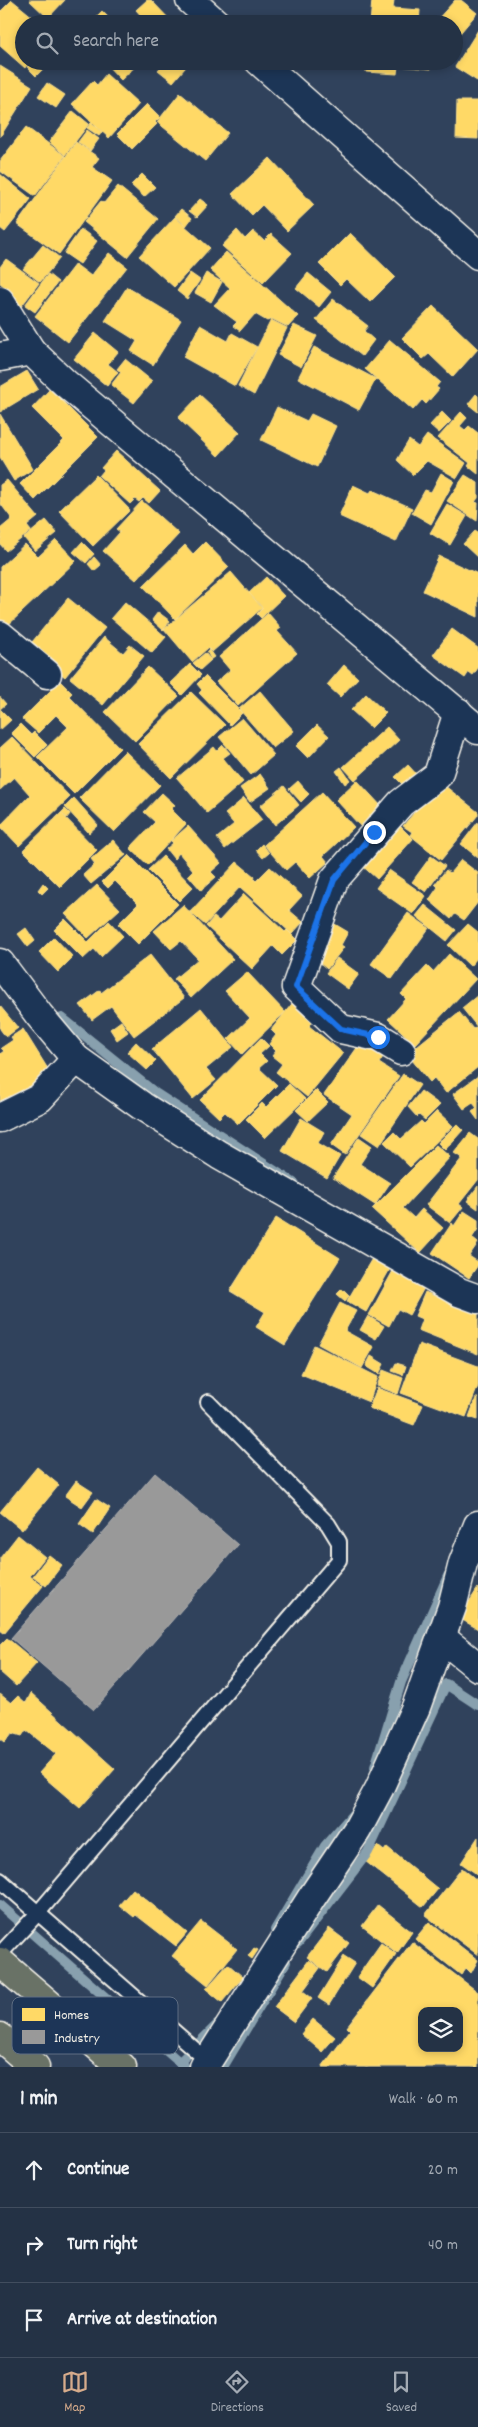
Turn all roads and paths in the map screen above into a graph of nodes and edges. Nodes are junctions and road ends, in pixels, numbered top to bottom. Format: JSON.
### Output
{"nodes":[{"id":1,"x":190,"y":0,"type":"edge"},
{"id":2,"x":207,"y":15,"type":"edge"},
{"id":3,"x":269,"y":70,"type":"edge"},
{"id":4,"x":478,"y":255,"type":"edge"},
{"id":5,"x":0,"y":301,"type":"edge"},
{"id":6,"x":31,"y":351,"type":"junction"},
{"id":7,"x":0,"y":357,"type":"edge"},
{"id":8,"x":0,"y":635,"type":"edge"},
{"id":9,"x":47,"y":674,"type":"dead end"},
{"id":10,"x":468,"y":721,"type":"edge"},
{"id":11,"x":0,"y":963,"type":"edge"},
{"id":12,"x":401,"y":1051,"type":"dead end"},
{"id":13,"x":76,"y":1059,"type":"junction"},
{"id":14,"x":0,"y":1118,"type":"edge"},
{"id":15,"x":478,"y":1299,"type":"edge"},
{"id":16,"x":208,"y":1402,"type":"dead end"},
{"id":17,"x":478,"y":1525,"type":"edge"},
{"id":18,"x":442,"y":1638,"type":"junction"},
{"id":19,"x":478,"y":1667,"type":"edge"},
{"id":20,"x":0,"y":1880,"type":"edge"},
{"id":21,"x":38,"y":1913,"type":"junction"},
{"id":22,"x":0,"y":1954,"type":"edge"},
{"id":23,"x":0,"y":1962,"type":"edge"},
{"id":24,"x":41,"y":1997,"type":"edge"},
{"id":25,"x":131,"y":1997,"type":"edge"},
{"id":26,"x":0,"y":2036,"type":"edge"},
{"id":27,"x":178,"y":2039,"type":"edge"},
{"id":28,"x":12,"y":2047,"type":"edge"},
{"id":29,"x":20,"y":2054,"type":"edge"},
{"id":30,"x":107,"y":2054,"type":"edge"},
{"id":31,"x":206,"y":2064,"type":"edge"},
{"id":32,"x":35,"y":2067,"type":"edge"},
{"id":33,"x":122,"y":2067,"type":"edge"}],
"edges":[{"from":1,"to":2,"type":"street"},
{"from":3,"to":4,"type":"street"},
{"from":5,"to":6,"type":"street"},
{"from":6,"to":7,"type":"street"},
{"from":6,"to":10,"type":"street"},
{"from":8,"to":9,"type":"street"},
{"from":10,"to":12,"type":"street"},
{"from":11,"to":13,"type":"street"},
{"from":13,"to":14,"type":"street"},
{"from":13,"to":15,"type":"street"},
{"from":16,"to":21,"type":"lane"},
{"from":17,"to":18,"type":"street"},
{"from":18,"to":19,"type":"street"},
{"from":18,"to":31,"type":"street"},
{"from":20,"to":21,"type":"lane"},
{"from":21,"to":22,"type":"lane"},
{"from":21,"to":25,"type":"lane"},
{"from":23,"to":24,"type":"main road"},
{"from":26,"to":28,"type":"main road"},
{"from":27,"to":31,"type":"lane"},
{"from":29,"to":32,"type":"main road"},
{"from":30,"to":33,"type":"main road"}]}
